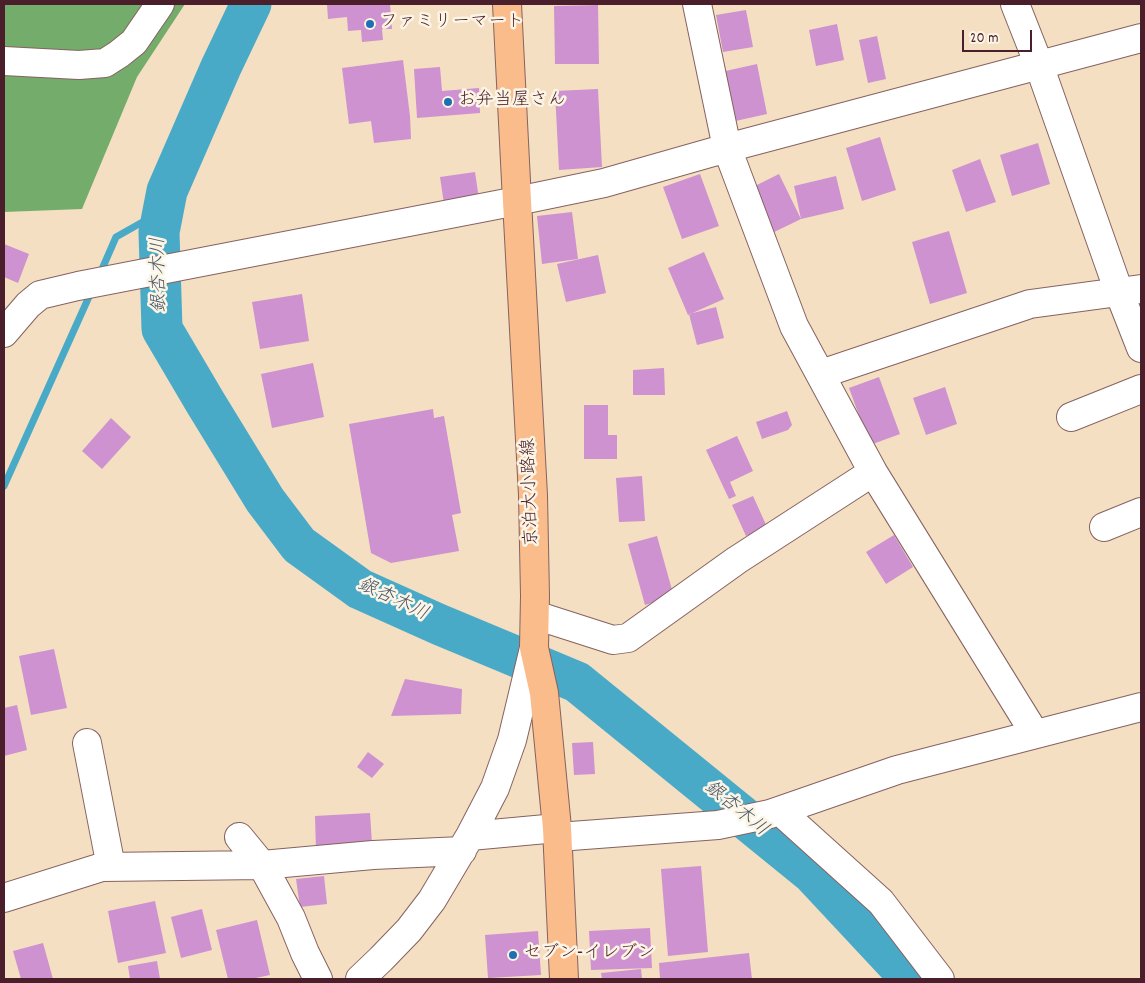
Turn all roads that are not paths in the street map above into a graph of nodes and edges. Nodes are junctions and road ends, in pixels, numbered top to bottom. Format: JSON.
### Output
{"nodes":[{"id":1,"x":160,"y":4,"type":"edge"},
{"id":2,"x":507,"y":4,"type":"edge"},
{"id":3,"x":697,"y":4,"type":"edge"},
{"id":4,"x":1015,"y":4,"type":"edge"},
{"id":5,"x":1141,"y":38,"type":"edge"},
{"id":6,"x":4,"y":61,"type":"edge"},
{"id":7,"x":1039,"y":65,"type":"junction"},
{"id":8,"x":727,"y":148,"type":"junction"},
{"id":9,"x":516,"y":202,"type":"junction"},
{"id":10,"x":1130,"y":290,"type":"edge"},
{"id":11,"x":4,"y":333,"type":"edge"},
{"id":12,"x":1141,"y":348,"type":"edge"},
{"id":13,"x":821,"y":374,"type":"junction"},
{"id":14,"x":1141,"y":390,"type":"edge"},
{"id":15,"x":1071,"y":417,"type":"dead end"},
{"id":16,"x":873,"y":472,"type":"junction"},
{"id":17,"x":1141,"y":512,"type":"edge"},
{"id":18,"x":1104,"y":526,"type":"dead end"},
{"id":19,"x":534,"y":632,"type":"junction"},
{"id":20,"x":535,"y":688,"type":"junction"},
{"id":21,"x":1141,"y":707,"type":"edge"},
{"id":22,"x":1034,"y":734,"type":"junction"},
{"id":23,"x":87,"y":743,"type":"dead end"},
{"id":24,"x":775,"y":812,"type":"junction"},
{"id":25,"x":557,"y":833,"type":"junction"},
{"id":26,"x":239,"y":837,"type":"dead end"},
{"id":27,"x":466,"y":844,"type":"junction"},
{"id":28,"x":262,"y":865,"type":"junction"},
{"id":29,"x":111,"y":867,"type":"junction"},
{"id":30,"x":4,"y":898,"type":"edge"},
{"id":31,"x":312,"y":978,"type":"edge"},
{"id":32,"x":360,"y":979,"type":"edge"},
{"id":33,"x":564,"y":979,"type":"edge"},
{"id":34,"x":940,"y":979,"type":"edge"}],
"edges":[{"from":1,"to":6,"type":"street"},
{"from":2,"to":9,"type":"main road","name":"京泊大小路線"},
{"from":3,"to":8,"type":"street"},
{"from":4,"to":7,"type":"street"},
{"from":5,"to":7,"type":"street"},
{"from":7,"to":8,"type":"street"},
{"from":7,"to":10,"type":"street"},
{"from":8,"to":9,"type":"street"},
{"from":8,"to":13,"type":"street"},
{"from":9,"to":11,"type":"street"},
{"from":9,"to":19,"type":"main road","name":"京泊大小路線"},
{"from":10,"to":12,"type":"street"},
{"from":10,"to":13,"type":"street"},
{"from":13,"to":16,"type":"street"},
{"from":14,"to":15,"type":"street"},
{"from":16,"to":19,"type":"street"},
{"from":16,"to":22,"type":"street"},
{"from":17,"to":18,"type":"street"},
{"from":19,"to":20,"type":"main road","name":"京泊大小路線"},
{"from":20,"to":25,"type":"main road","name":"京泊大小路線"},
{"from":20,"to":27,"type":"street"},
{"from":21,"to":22,"type":"street"},
{"from":22,"to":24,"type":"street"},
{"from":23,"to":29,"type":"street"},
{"from":24,"to":25,"type":"street"},
{"from":24,"to":34,"type":"street"},
{"from":25,"to":27,"type":"street"},
{"from":25,"to":33,"type":"main road","name":"京泊大小路線"},
{"from":26,"to":28,"type":"street"},
{"from":27,"to":28,"type":"street"},
{"from":27,"to":32,"type":"street"},
{"from":28,"to":29,"type":"street"},
{"from":28,"to":31,"type":"street"},
{"from":29,"to":30,"type":"street"}]}
